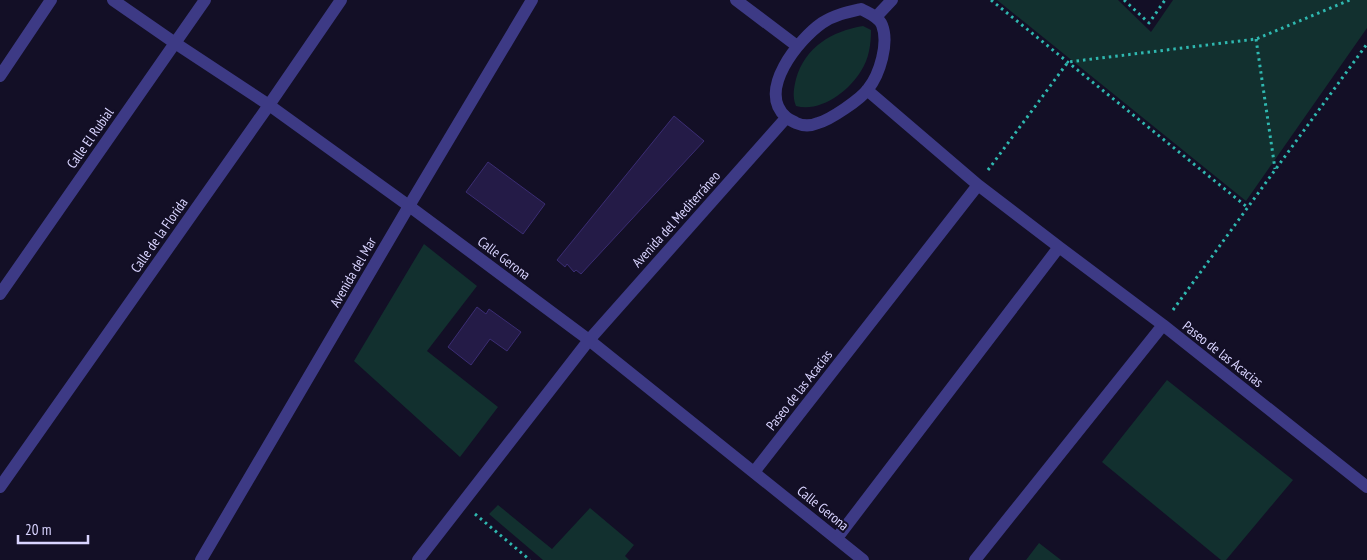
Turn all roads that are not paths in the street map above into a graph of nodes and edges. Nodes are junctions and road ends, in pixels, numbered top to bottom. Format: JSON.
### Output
{"nodes":[{"id":1,"x":51,"y":0,"type":"edge"},
{"id":2,"x":113,"y":0,"type":"edge"},
{"id":3,"x":205,"y":0,"type":"edge"},
{"id":4,"x":341,"y":0,"type":"edge"},
{"id":5,"x":532,"y":0,"type":"edge"},
{"id":6,"x":736,"y":0,"type":"edge"},
{"id":7,"x":892,"y":0,"type":"edge"},
{"id":8,"x":876,"y":17,"type":"junction"},
{"id":9,"x":175,"y":43,"type":"junction"},
{"id":10,"x":797,"y":46,"type":"junction"},
{"id":11,"x":0,"y":76,"type":"edge"},
{"id":12,"x":868,"y":90,"type":"junction"},
{"id":13,"x":269,"y":105,"type":"junction"},
{"id":14,"x":786,"y":118,"type":"junction"},
{"id":15,"x":978,"y":185,"type":"junction"},
{"id":16,"x":409,"y":206,"type":"junction"},
{"id":17,"x":1059,"y":247,"type":"junction"},
{"id":18,"x":0,"y":294,"type":"edge"},
{"id":19,"x":1163,"y":325,"type":"junction"},
{"id":20,"x":589,"y":340,"type":"junction"},
{"id":21,"x":754,"y":472,"type":"junction"},
{"id":22,"x":0,"y":487,"type":"edge"},
{"id":23,"x":1367,"y":487,"type":"edge"},
{"id":24,"x":837,"y":538,"type":"junction"},
{"id":25,"x":201,"y":560,"type":"edge"},
{"id":26,"x":418,"y":560,"type":"edge"},
{"id":27,"x":864,"y":560,"type":"edge"},
{"id":28,"x":975,"y":560,"type":"edge"}],
"edges":[{"from":1,"to":11,"type":"street"},
{"from":2,"to":9,"type":"street","name":"Calle Gerona"},
{"from":3,"to":9,"type":"street","name":"Calle El Rubial"},
{"from":4,"to":13,"type":"street","name":"Calle de la Florida"},
{"from":5,"to":16,"type":"street","name":"Avenida del Mar"},
{"from":6,"to":10,"type":"street"},
{"from":7,"to":8,"type":"street"},
{"from":8,"to":10,"type":"street"},
{"from":8,"to":12,"type":"street"},
{"from":9,"to":13,"type":"street","name":"Calle Gerona"},
{"from":9,"to":18,"type":"street","name":"Calle El Rubial"},
{"from":10,"to":14,"type":"street"},
{"from":12,"to":14,"type":"street"},
{"from":12,"to":15,"type":"street","name":"Paseo de las Acacias"},
{"from":13,"to":16,"type":"street","name":"Calle Gerona"},
{"from":13,"to":22,"type":"street","name":"Calle de la Florida"},
{"from":14,"to":20,"type":"street","name":"Avenida del Mediterráneo"},
{"from":15,"to":17,"type":"street","name":"Paseo de las Acacias"},
{"from":15,"to":21,"type":"street","name":"Paseo de las Acacias"},
{"from":16,"to":20,"type":"street","name":"Calle Gerona"},
{"from":16,"to":25,"type":"street","name":"Avenida del Mar"},
{"from":17,"to":19,"type":"street","name":"Paseo de las Acacias"},
{"from":17,"to":24,"type":"street"},
{"from":19,"to":23,"type":"street","name":"Paseo de las Acacias"},
{"from":19,"to":28,"type":"street"},
{"from":20,"to":21,"type":"street","name":"Calle Gerona"},
{"from":20,"to":26,"type":"street","name":"Avenida del Mediterráneo"},
{"from":21,"to":24,"type":"street","name":"Calle Gerona"},
{"from":24,"to":27,"type":"street","name":"Calle Gerona"}]}
